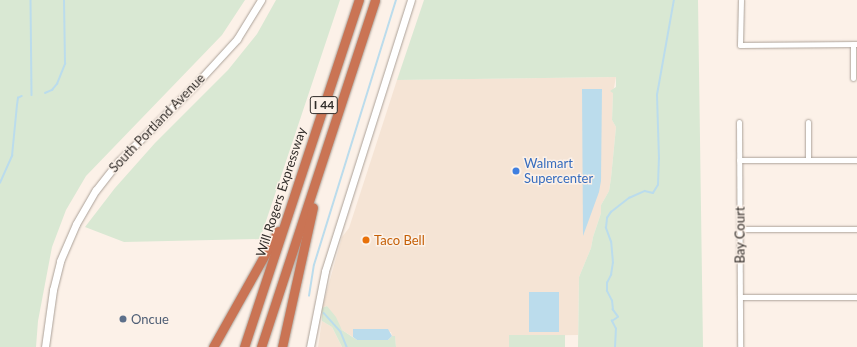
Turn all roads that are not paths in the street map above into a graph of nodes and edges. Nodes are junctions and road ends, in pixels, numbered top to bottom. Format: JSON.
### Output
{"nodes":[{"id":1,"x":261,"y":0,"type":"edge"},
{"id":2,"x":359,"y":0,"type":"edge"},
{"id":3,"x":375,"y":0,"type":"edge"},
{"id":4,"x":411,"y":0,"type":"edge"},
{"id":5,"x":741,"y":0,"type":"edge"},
{"id":6,"x":855,"y":44,"type":"edge"},
{"id":7,"x":853,"y":78,"type":"dead end"},
{"id":8,"x":739,"y":122,"type":"dead end"},
{"id":9,"x":808,"y":122,"type":"dead end"},
{"id":10,"x":739,"y":160,"type":"junction"},
{"id":11,"x":808,"y":160,"type":"junction"},
{"id":12,"x":857,"y":160,"type":"edge"},
{"id":13,"x":322,"y":162,"type":"junction"},
{"id":14,"x":289,"y":210,"type":"junction"},
{"id":15,"x":740,"y":229,"type":"junction"},
{"id":16,"x":857,"y":229,"type":"edge"},
{"id":17,"x":740,"y":297,"type":"junction"},
{"id":18,"x":857,"y":297,"type":"edge"},
{"id":19,"x":45,"y":347,"type":"edge"},
{"id":20,"x":213,"y":347,"type":"edge"},
{"id":21,"x":244,"y":347,"type":"edge"},
{"id":22,"x":261,"y":347,"type":"edge"},
{"id":23,"x":282,"y":347,"type":"edge"},
{"id":24,"x":310,"y":347,"type":"edge"},
{"id":25,"x":740,"y":347,"type":"edge"}],
"edges":[{"from":1,"to":19,"type":"main road","name":"South Portland Avenue"},
{"from":2,"to":14,"type":"highway","name":"Will Rogers Expressway","number":"I 44"},
{"from":3,"to":13,"type":"highway","number":"I 44"},
{"from":4,"to":24,"type":"main road"},
{"from":5,"to":6,"type":"street"},
{"from":6,"to":7,"type":"street"},
{"from":8,"to":10,"type":"street","name":"Bay Court"},
{"from":9,"to":11,"type":"street"},
{"from":10,"to":11,"type":"street"},
{"from":10,"to":15,"type":"street","name":"Bay Court"},
{"from":11,"to":12,"type":"street"},
{"from":13,"to":22,"type":"highway","number":"I 44"},
{"from":13,"to":23,"type":"highway"},
{"from":14,"to":20,"type":"highway"},
{"from":14,"to":21,"type":"highway","name":"Will Rogers Expressway","number":"I 44"},
{"from":15,"to":16,"type":"street"},
{"from":15,"to":17,"type":"street","name":"Bay Court"},
{"from":17,"to":18,"type":"street"},
{"from":17,"to":25,"type":"street","name":"Bay Court"}]}
